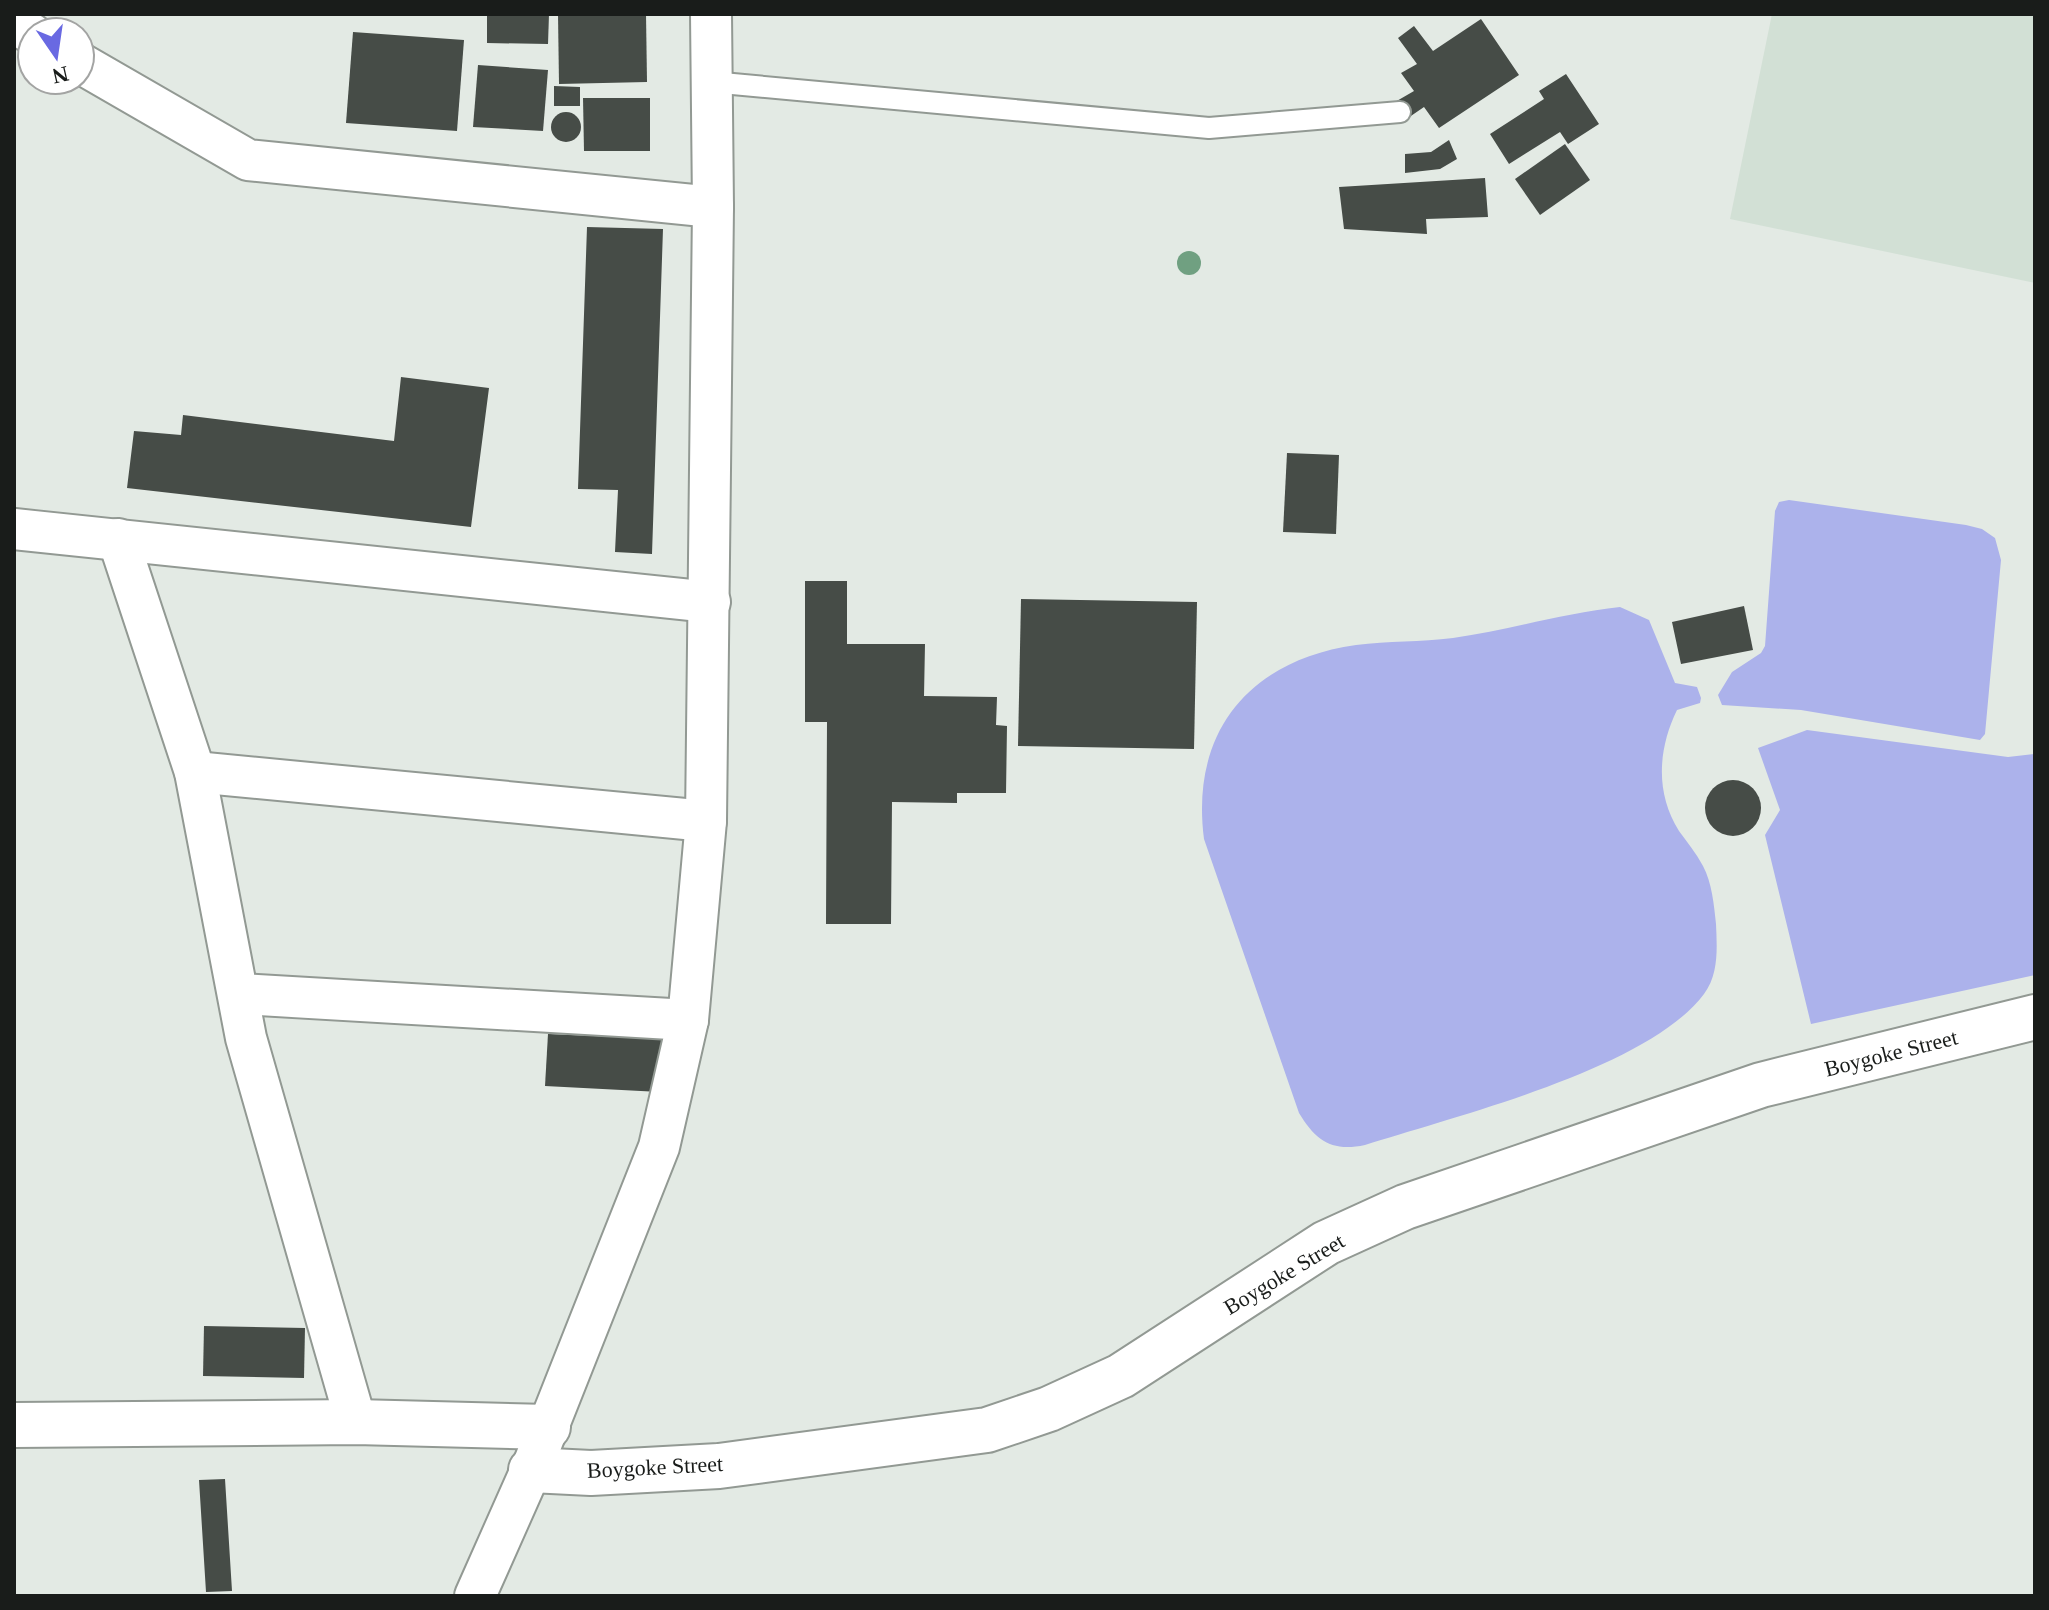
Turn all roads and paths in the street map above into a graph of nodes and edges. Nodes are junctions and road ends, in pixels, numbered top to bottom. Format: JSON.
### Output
{"nodes":[{"id":1,"x":711,"y":14,"type":"edge"},
{"id":2,"x":96,"y":72,"type":"edge"},
{"id":3,"x":711,"y":82,"type":"junction"},
{"id":4,"x":1400,"y":112,"type":"dead end"},
{"id":5,"x":713,"y":207,"type":"junction"},
{"id":6,"x":14,"y":529,"type":"edge"},
{"id":7,"x":118,"y":539,"type":"junction"},
{"id":8,"x":710,"y":602,"type":"junction"},
{"id":9,"x":195,"y":772,"type":"junction"},
{"id":10,"x":706,"y":821,"type":"junction"},
{"id":11,"x":240,"y":994,"type":"junction"},
{"id":12,"x":2035,"y":1017,"type":"edge"},
{"id":13,"x":688,"y":1020,"type":"junction"},
{"id":14,"x":356,"y":1422,"type":"junction"},
{"id":15,"x":14,"y":1425,"type":"edge"},
{"id":16,"x":548,"y":1427,"type":"junction"},
{"id":17,"x":531,"y":1470,"type":"junction"},
{"id":18,"x":475,"y":1596,"type":"edge"}],
"edges":[{"from":1,"to":3,"type":"street"},
{"from":2,"to":5,"type":"street"},
{"from":3,"to":4,"type":"lane"},
{"from":3,"to":5,"type":"street"},
{"from":5,"to":8,"type":"street"},
{"from":6,"to":7,"type":"street"},
{"from":7,"to":8,"type":"street"},
{"from":7,"to":9,"type":"street"},
{"from":8,"to":10,"type":"street"},
{"from":9,"to":10,"type":"street"},
{"from":9,"to":11,"type":"street"},
{"from":10,"to":13,"type":"street"},
{"from":11,"to":13,"type":"street"},
{"from":11,"to":14,"type":"street"},
{"from":12,"to":17,"type":"street","name":"Boygoke Street"},
{"from":13,"to":16,"type":"street"},
{"from":14,"to":15,"type":"street"},
{"from":14,"to":16,"type":"street"},
{"from":16,"to":17,"type":"street"},
{"from":17,"to":18,"type":"street"}]}
